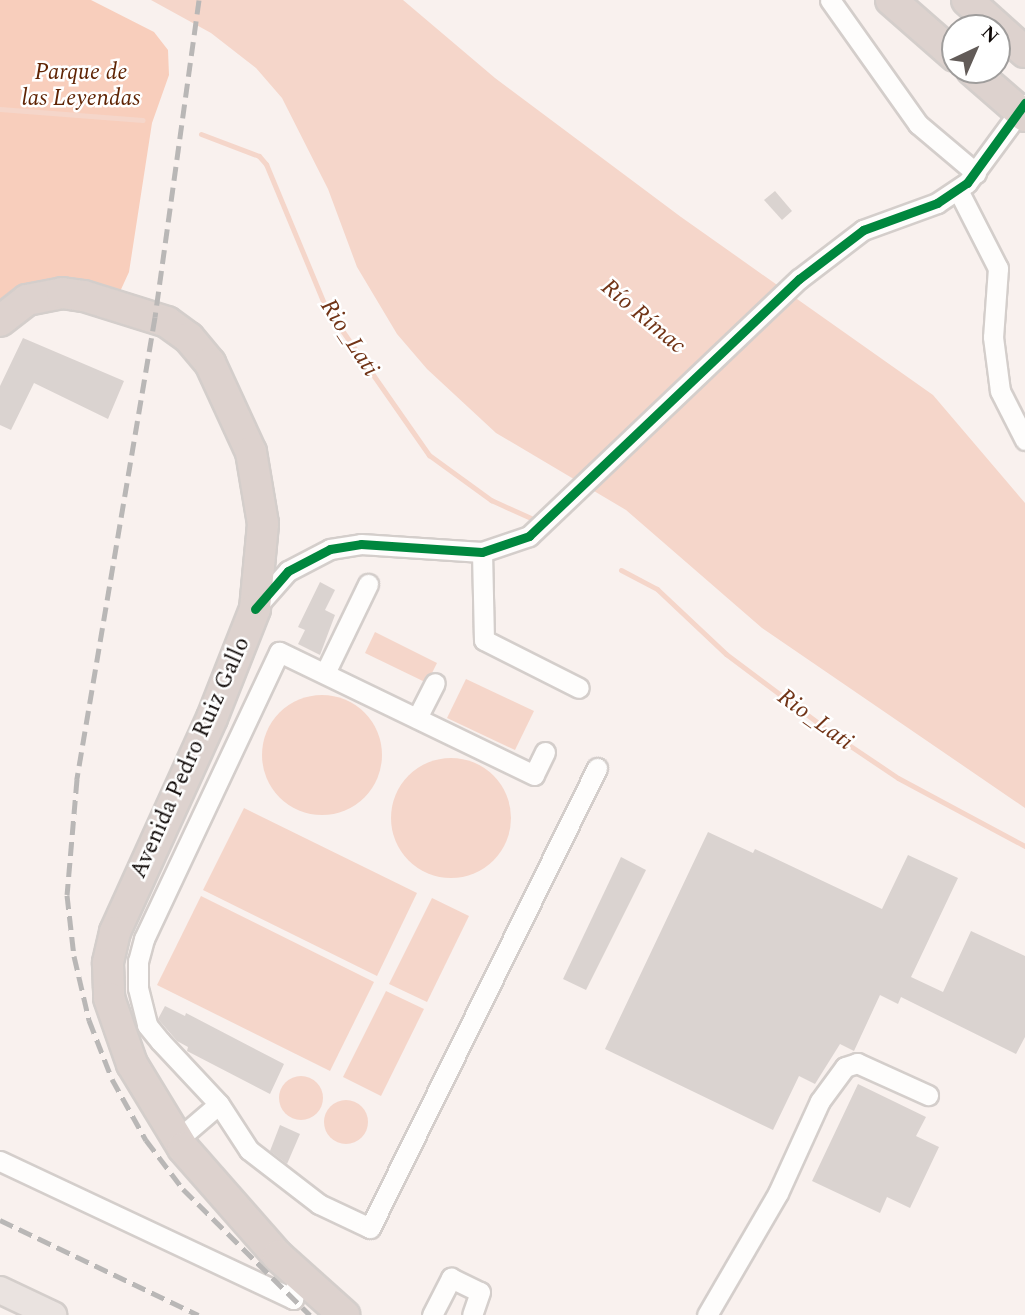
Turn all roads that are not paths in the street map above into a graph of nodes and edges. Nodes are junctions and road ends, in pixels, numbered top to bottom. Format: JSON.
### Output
{"nodes":[{"id":1,"x":830,"y":0,"type":"edge"},
{"id":2,"x":891,"y":0,"type":"edge"},
{"id":3,"x":967,"y":0,"type":"edge"},
{"id":4,"x":941,"y":44,"type":"edge"},
{"id":5,"x":1025,"y":52,"type":"edge"},
{"id":6,"x":990,"y":84,"type":"edge"},
{"id":7,"x":1023,"y":110,"type":"edge"},
{"id":8,"x":976,"y":173,"type":"junction"},
{"id":9,"x":958,"y":191,"type":"junction"},
{"id":10,"x":0,"y":321,"type":"edge"},
{"id":11,"x":1025,"y":440,"type":"edge"},
{"id":12,"x":482,"y":552,"type":"junction"},
{"id":13,"x":368,"y":584,"type":"dead end"},
{"id":14,"x":254,"y":610,"type":"junction"},
{"id":15,"x":325,"y":673,"type":"junction"},
{"id":16,"x":435,"y":683,"type":"dead end"},
{"id":17,"x":579,"y":688,"type":"dead end"},
{"id":18,"x":417,"y":718,"type":"junction"},
{"id":19,"x":545,"y":752,"type":"dead end"},
{"id":20,"x":597,"y":768,"type":"dead end"},
{"id":21,"x":928,"y":1095,"type":"dead end"},
{"id":22,"x":219,"y":1104,"type":"junction"},
{"id":23,"x":177,"y":1140,"type":"junction"},
{"id":24,"x":0,"y":1161,"type":"edge"},
{"id":25,"x":298,"y":1275,"type":"junction"},
{"id":26,"x":0,"y":1290,"type":"edge"},
{"id":27,"x":54,"y":1315,"type":"edge"},
{"id":28,"x":344,"y":1315,"type":"edge"},
{"id":29,"x":432,"y":1315,"type":"edge"},
{"id":30,"x":472,"y":1315,"type":"edge"},
{"id":31,"x":708,"y":1315,"type":"edge"}],
"edges":[{"from":1,"to":8,"type":"street"},
{"from":2,"to":4,"type":"highway"},
{"from":3,"to":5,"type":"highway"},
{"from":6,"to":7,"type":"highway"},
{"from":7,"to":8,"type":"street"},
{"from":8,"to":9,"type":"street"},
{"from":9,"to":11,"type":"street"},
{"from":9,"to":12,"type":"street"},
{"from":10,"to":14,"type":"highway","name":"Avenida Pedro Ruiz Gallo"},
{"from":12,"to":14,"type":"street"},
{"from":12,"to":17,"type":"street"},
{"from":13,"to":15,"type":"street"},
{"from":14,"to":23,"type":"highway","name":"Avenida Pedro Ruiz Gallo"},
{"from":15,"to":18,"type":"street"},
{"from":15,"to":22,"type":"street"},
{"from":16,"to":18,"type":"street"},
{"from":18,"to":19,"type":"street"},
{"from":20,"to":22,"type":"street"},
{"from":21,"to":31,"type":"street"},
{"from":22,"to":23,"type":"street"},
{"from":23,"to":25,"type":"highway","name":"Avenida Pedro Ruiz Gallo"},
{"from":24,"to":25,"type":"street"},
{"from":25,"to":28,"type":"highway","name":"Avenida Pedro Ruiz Gallo"},
{"from":26,"to":27,"type":"main road"},
{"from":29,"to":30,"type":"street"}]}
